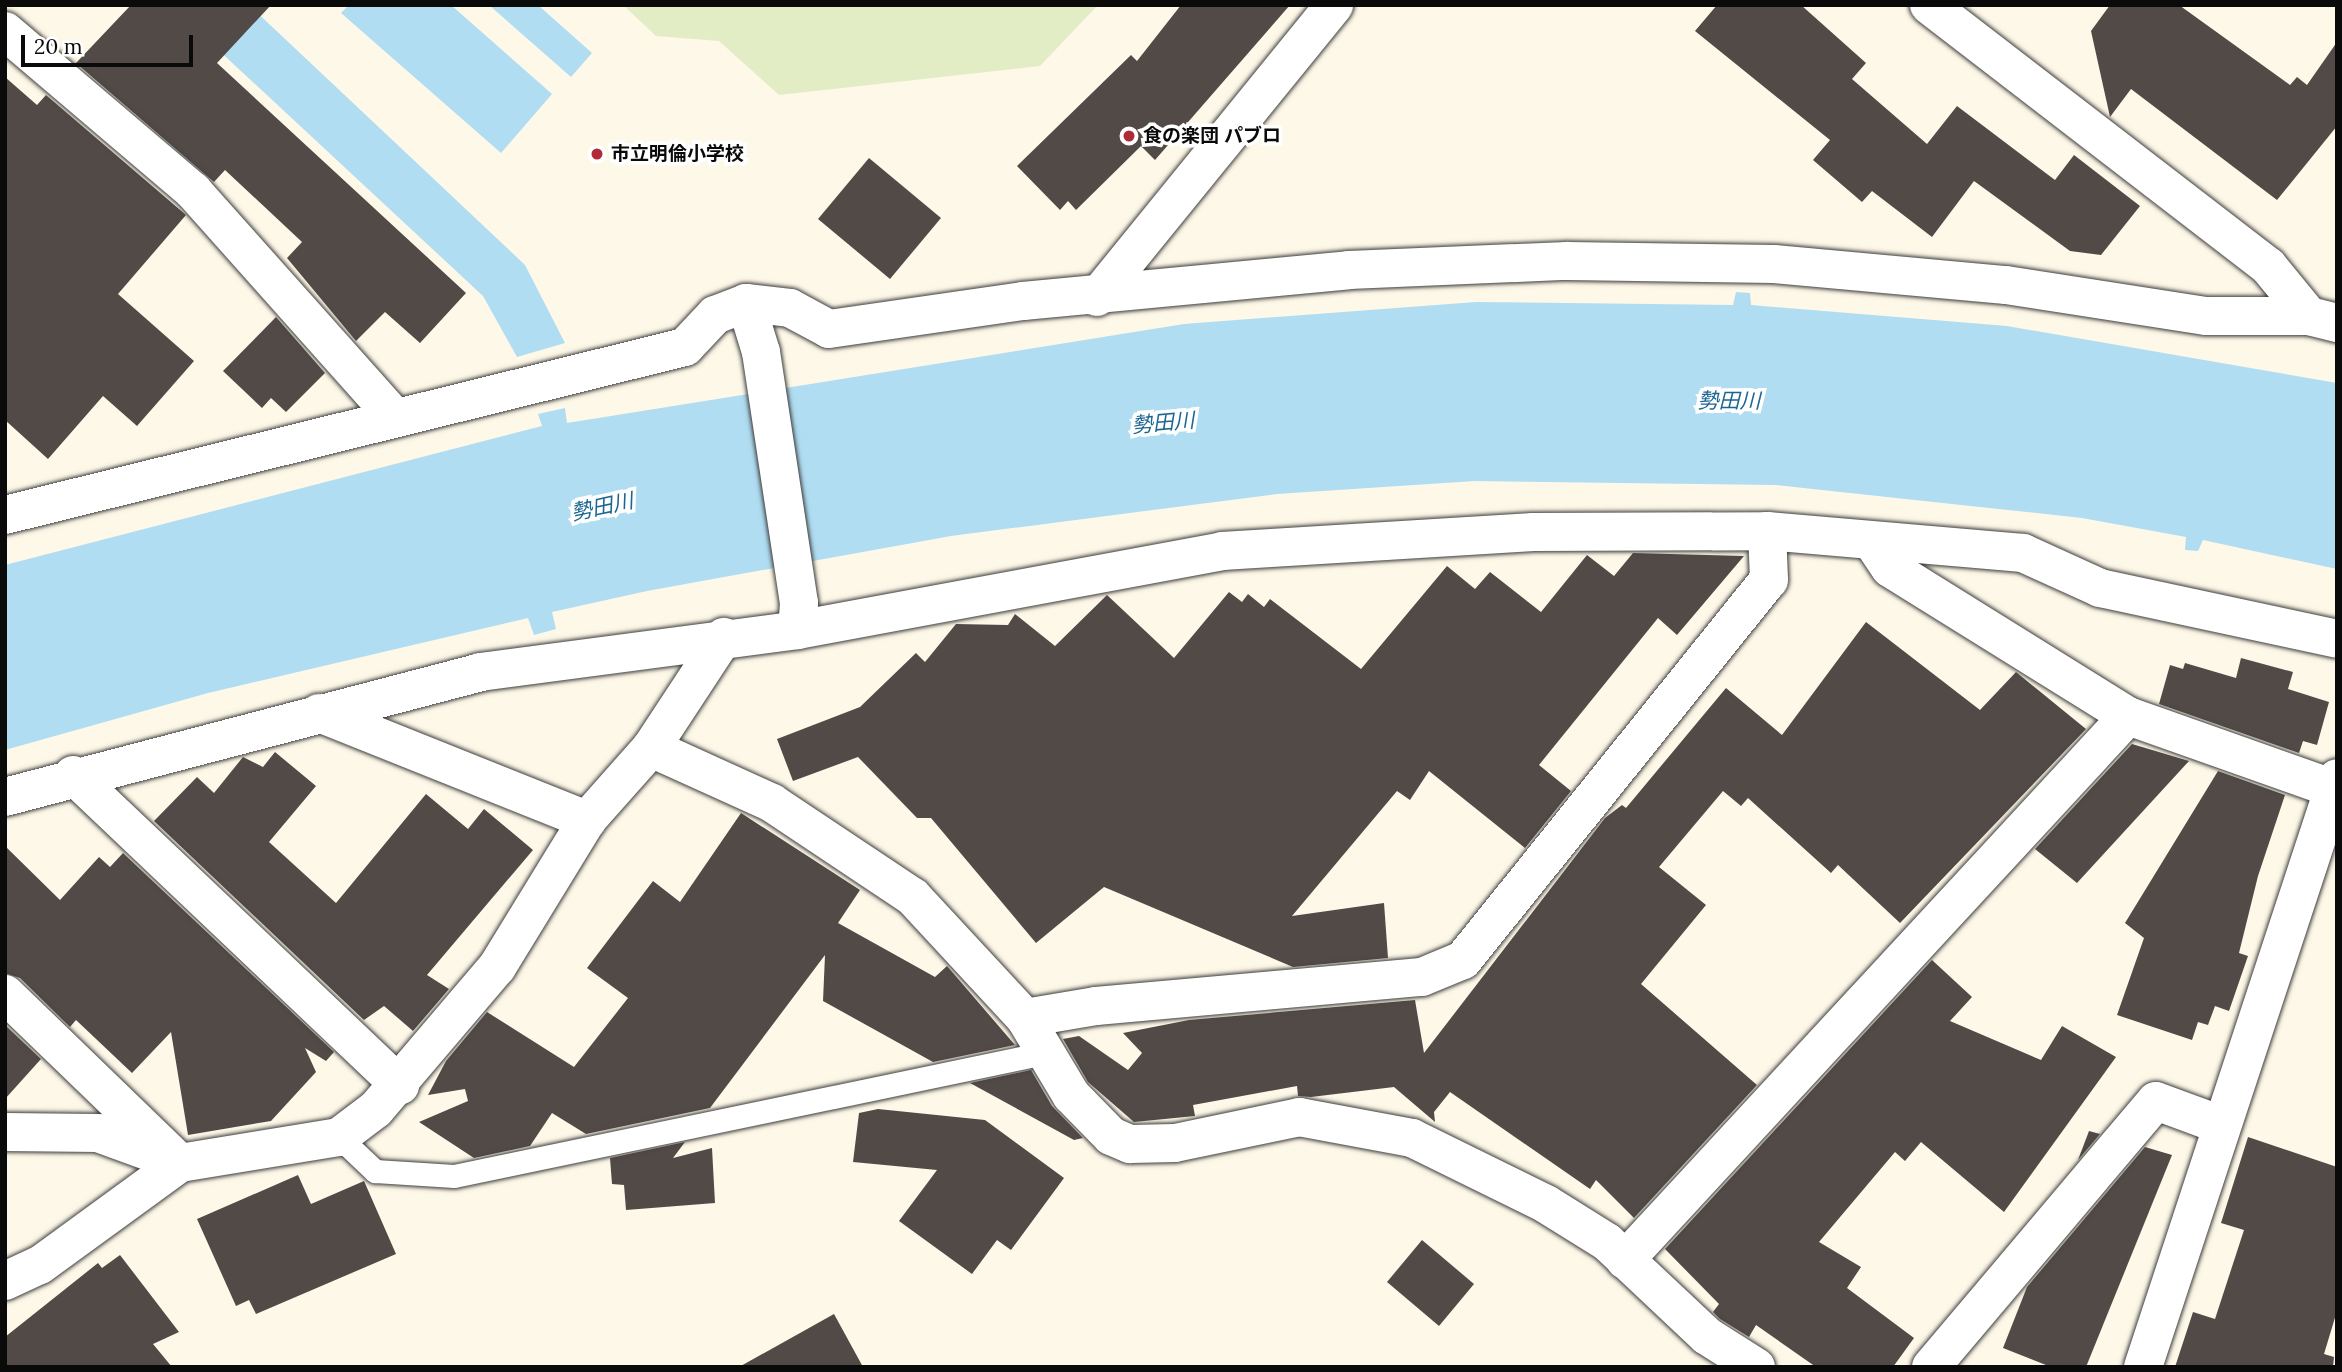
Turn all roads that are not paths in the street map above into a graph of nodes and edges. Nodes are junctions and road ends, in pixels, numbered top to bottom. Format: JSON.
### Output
{"nodes":[{"id":1,"x":1334,"y":5,"type":"edge"},
{"id":2,"x":1929,"y":5,"type":"edge"},
{"id":3,"x":5,"y":31,"type":"edge"},
{"id":4,"x":1097,"y":297,"type":"junction"},
{"id":5,"x":746,"y":303,"type":"junction"},
{"id":6,"x":2323,"y":319,"type":"edge"},
{"id":7,"x":396,"y":418,"type":"junction"},
{"id":8,"x":5,"y":515,"type":"edge"},
{"id":9,"x":1767,"y":531,"type":"junction"},
{"id":10,"x":1873,"y":543,"type":"junction"},
{"id":11,"x":798,"y":617,"type":"junction"},
{"id":12,"x":724,"y":637,"type":"junction"},
{"id":13,"x":2337,"y":639,"type":"edge"},
{"id":14,"x":319,"y":713,"type":"junction"},
{"id":15,"x":2128,"y":716,"type":"junction"},
{"id":16,"x":651,"y":748,"type":"junction"},
{"id":17,"x":73,"y":775,"type":"junction"},
{"id":18,"x":2336,"y":785,"type":"edge"},
{"id":19,"x":5,"y":797,"type":"edge"},
{"id":20,"x":587,"y":820,"type":"junction"},
{"id":21,"x":5,"y":994,"type":"edge"},
{"id":22,"x":1025,"y":1018,"type":"junction"},
{"id":23,"x":1049,"y":1052,"type":"junction"},
{"id":24,"x":400,"y":1085,"type":"junction"},
{"id":25,"x":2221,"y":1125,"type":"junction"},
{"id":26,"x":5,"y":1132,"type":"edge"},
{"id":27,"x":339,"y":1137,"type":"junction"},
{"id":28,"x":180,"y":1163,"type":"junction"},
{"id":29,"x":1625,"y":1260,"type":"junction"},
{"id":30,"x":5,"y":1281,"type":"edge"},
{"id":31,"x":1756,"y":1367,"type":"edge"},
{"id":32,"x":1931,"y":1367,"type":"edge"},
{"id":33,"x":2143,"y":1367,"type":"edge"}],
"edges":[{"from":1,"to":4,"type":"street"},
{"from":2,"to":6,"type":"street"},
{"from":3,"to":7,"type":"street"},
{"from":4,"to":5,"type":"street"},
{"from":4,"to":6,"type":"street"},
{"from":5,"to":7,"type":"street"},
{"from":5,"to":11,"type":"street"},
{"from":7,"to":8,"type":"street"},
{"from":9,"to":10,"type":"street"},
{"from":9,"to":11,"type":"street"},
{"from":9,"to":22,"type":"street"},
{"from":10,"to":13,"type":"street"},
{"from":10,"to":15,"type":"street"},
{"from":11,"to":12,"type":"street"},
{"from":12,"to":14,"type":"street"},
{"from":12,"to":16,"type":"street"},
{"from":14,"to":17,"type":"street"},
{"from":14,"to":20,"type":"street"},
{"from":15,"to":18,"type":"street"},
{"from":15,"to":29,"type":"street"},
{"from":16,"to":20,"type":"street"},
{"from":16,"to":22,"type":"street"},
{"from":17,"to":19,"type":"street"},
{"from":17,"to":24,"type":"street"},
{"from":18,"to":25,"type":"street"},
{"from":20,"to":24,"type":"street"},
{"from":21,"to":28,"type":"street"},
{"from":22,"to":23,"type":"street"},
{"from":23,"to":27,"type":"lane"},
{"from":23,"to":29,"type":"street"},
{"from":24,"to":27,"type":"street"},
{"from":25,"to":32,"type":"street"},
{"from":25,"to":33,"type":"street"},
{"from":26,"to":28,"type":"street"},
{"from":27,"to":28,"type":"street"},
{"from":28,"to":30,"type":"street"},
{"from":29,"to":31,"type":"street"}]}
